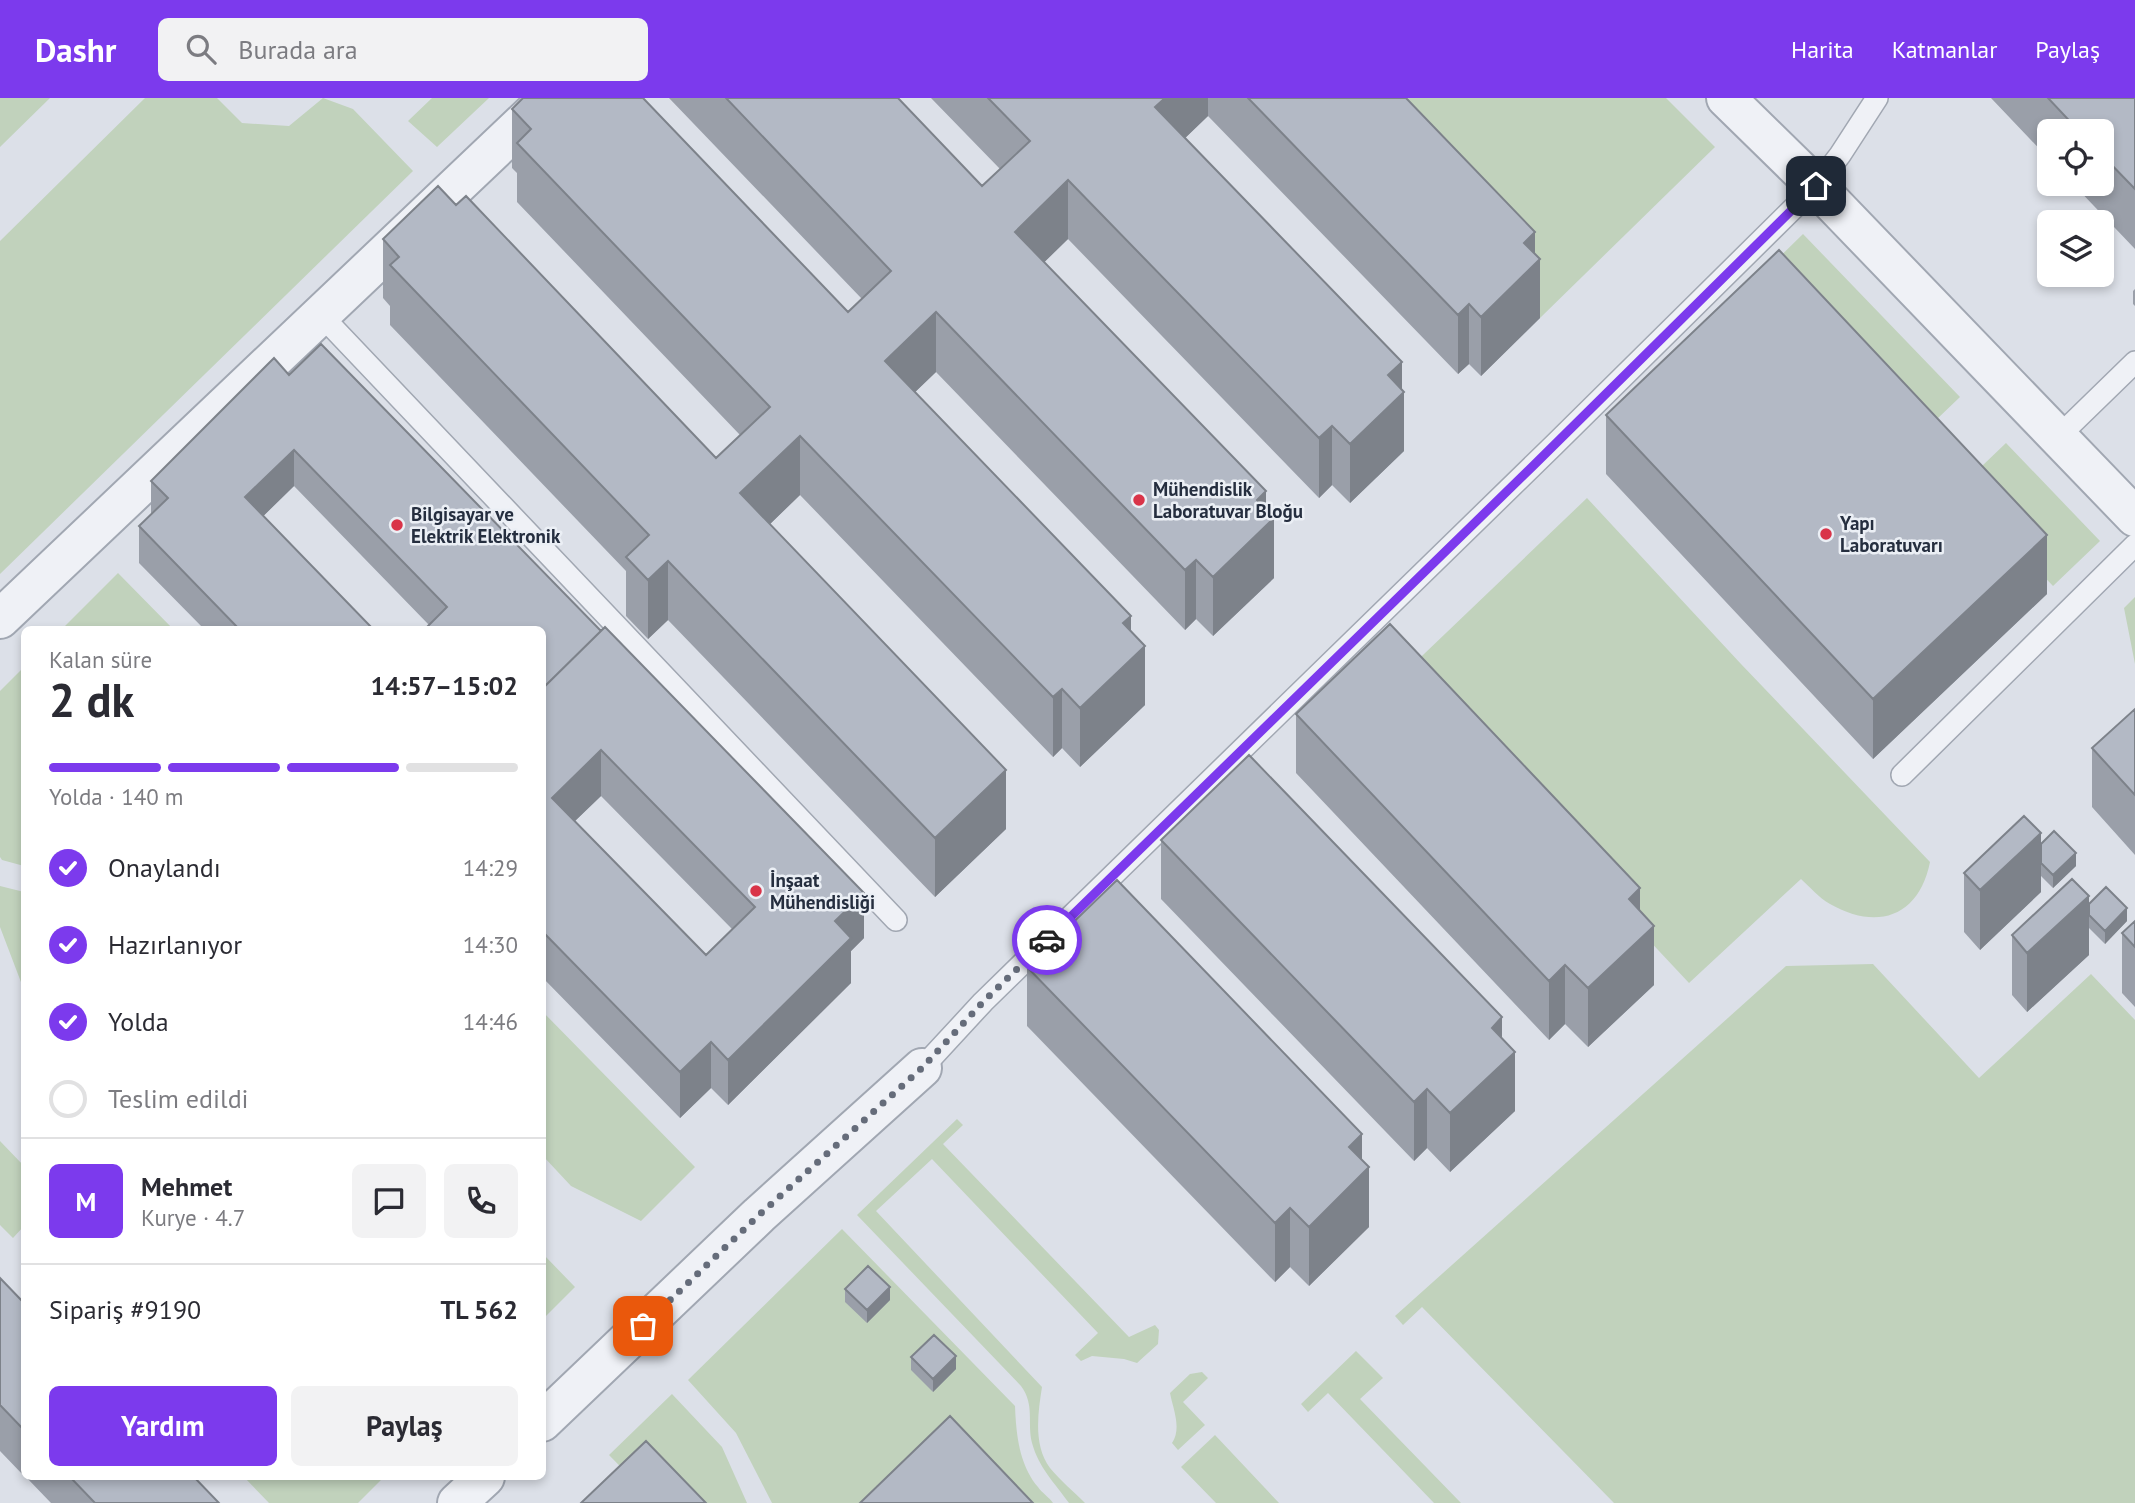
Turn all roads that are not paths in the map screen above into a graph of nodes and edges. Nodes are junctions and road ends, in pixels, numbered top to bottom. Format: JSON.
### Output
{"nodes":[{"id":1,"x":549,"y":98,"type":"edge"},
{"id":2,"x":1726,"y":98,"type":"edge"},
{"id":3,"x":1877,"y":98,"type":"edge"},
{"id":4,"x":1816,"y":186,"type":"junction"},
{"id":5,"x":320,"y":314,"type":"junction"},
{"id":6,"x":2135,"y":362,"type":"edge"},
{"id":7,"x":2058,"y":438,"type":"junction"},
{"id":8,"x":2135,"y":517,"type":"edge"},
{"id":9,"x":2135,"y":545,"type":"edge"},
{"id":10,"x":0,"y":619,"type":"edge"},
{"id":11,"x":1902,"y":775,"type":"dead end"},
{"id":12,"x":896,"y":920,"type":"dead end"},
{"id":13,"x":922,"y":1068,"type":"joint"},
{"id":14,"x":546,"y":1418,"type":"edge"},
{"id":15,"x":482,"y":1480,"type":"edge"},
{"id":16,"x":457,"y":1503,"type":"edge"}],
"edges":[{"from":1,"to":5,"type":"street"},
{"from":2,"to":4,"type":"street"},
{"from":3,"to":4,"type":"lane"},
{"from":4,"to":7,"type":"street"},
{"from":4,"to":13,"type":"lane"},
{"from":5,"to":10,"type":"street"},
{"from":5,"to":12,"type":"lane"},
{"from":6,"to":7,"type":"lane"},
{"from":7,"to":8,"type":"street"},
{"from":9,"to":11,"type":"lane"},
{"from":13,"to":14,"type":"street"},
{"from":15,"to":16,"type":"street"}]}
